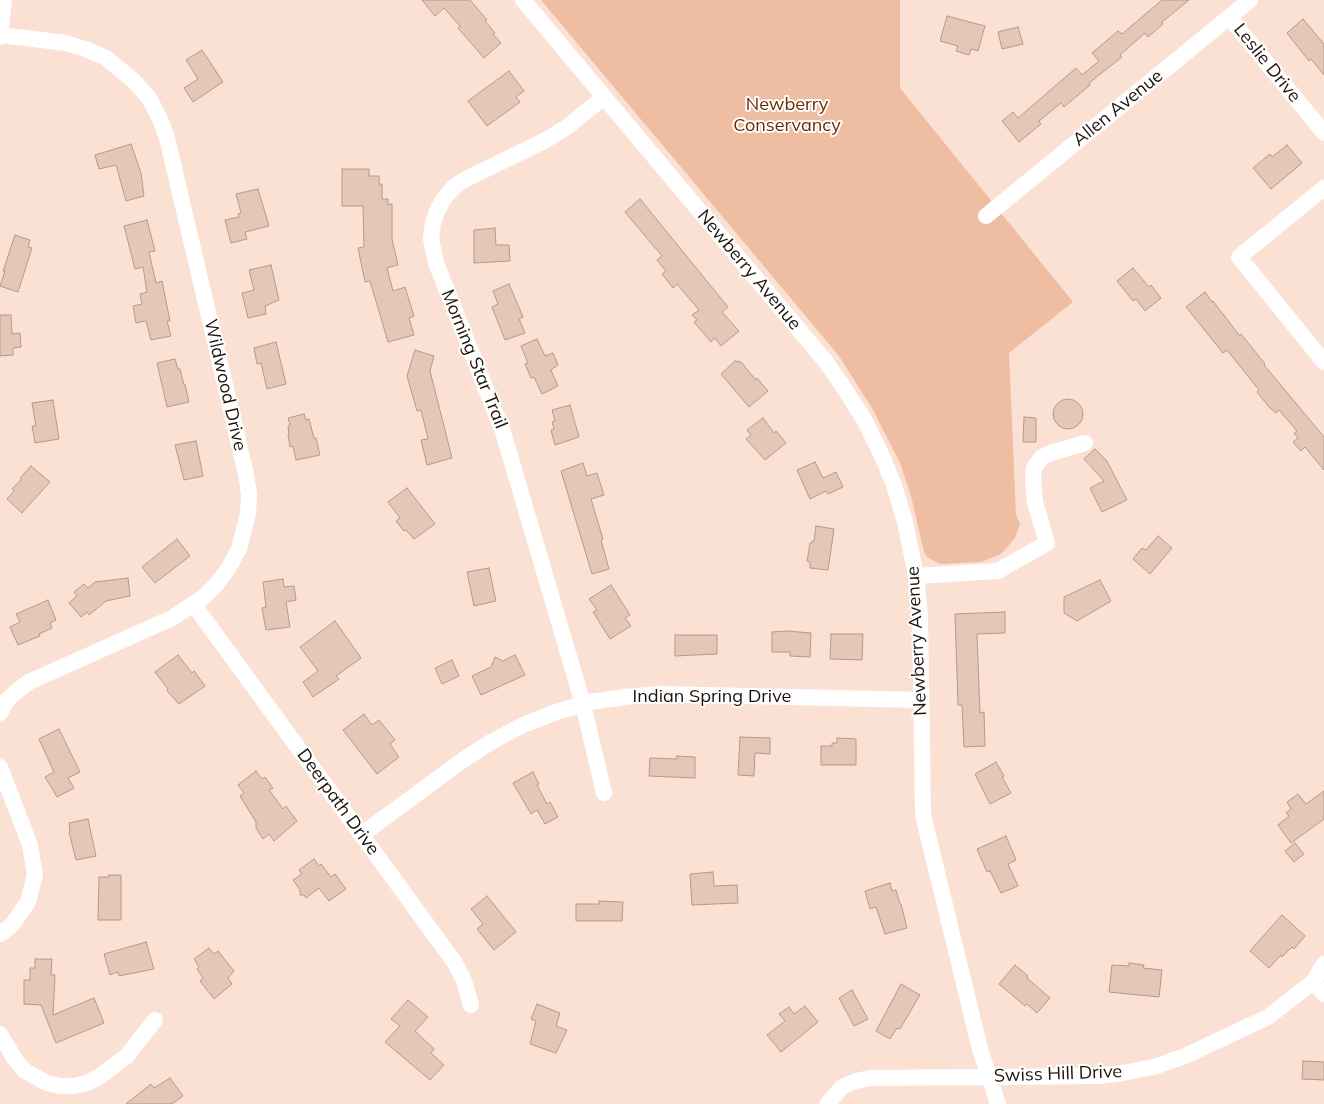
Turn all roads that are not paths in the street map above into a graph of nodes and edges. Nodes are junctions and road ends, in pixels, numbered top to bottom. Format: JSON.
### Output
{"nodes":[{"id":1,"x":4,"y":0,"type":"edge"},
{"id":2,"x":523,"y":0,"type":"edge"},
{"id":3,"x":1250,"y":0,"type":"edge"},
{"id":4,"x":1229,"y":17,"type":"junction"},
{"id":5,"x":0,"y":36,"type":"edge"},
{"id":6,"x":604,"y":97,"type":"junction"},
{"id":7,"x":1324,"y":133,"type":"edge"},
{"id":8,"x":1324,"y":188,"type":"edge"},
{"id":9,"x":986,"y":216,"type":"dead end"},
{"id":10,"x":1324,"y":362,"type":"edge"},
{"id":11,"x":1085,"y":443,"type":"dead end"},
{"id":12,"x":916,"y":576,"type":"junction"},
{"id":13,"x":194,"y":605,"type":"junction"},
{"id":14,"x":921,"y":700,"type":"junction"},
{"id":15,"x":583,"y":704,"type":"junction"},
{"id":16,"x":0,"y":713,"type":"edge"},
{"id":17,"x":0,"y":766,"type":"edge"},
{"id":18,"x":604,"y":793,"type":"dead end"},
{"id":19,"x":361,"y":835,"type":"junction"},
{"id":20,"x":0,"y":934,"type":"edge"},
{"id":21,"x":1324,"y":964,"type":"edge"},
{"id":22,"x":1319,"y":988,"type":"edge"},
{"id":23,"x":471,"y":1005,"type":"dead end"},
{"id":24,"x":154,"y":1020,"type":"dead end"},
{"id":25,"x":0,"y":1034,"type":"edge"},
{"id":26,"x":989,"y":1077,"type":"junction"},
{"id":27,"x":827,"y":1104,"type":"edge"},
{"id":28,"x":998,"y":1104,"type":"edge"}],
"edges":[{"from":1,"to":5,"type":"street"},
{"from":2,"to":6,"type":"street","name":"Newberry Avenue"},
{"from":3,"to":4,"type":"street","name":"Allen Avenue"},
{"from":4,"to":7,"type":"street","name":"Leslie Drive"},
{"from":4,"to":9,"type":"street","name":"Allen Avenue"},
{"from":5,"to":13,"type":"street","name":"Wildwood Drive"},
{"from":6,"to":12,"type":"street","name":"Newberry Avenue"},
{"from":6,"to":15,"type":"street","name":"Morning Star Trail"},
{"from":8,"to":10,"type":"street"},
{"from":11,"to":12,"type":"street"},
{"from":12,"to":14,"type":"street","name":"Newberry Avenue"},
{"from":13,"to":16,"type":"street","name":"Wildwood Drive"},
{"from":13,"to":19,"type":"street","name":"Deerpath Drive"},
{"from":14,"to":15,"type":"street","name":"Indian Spring Drive"},
{"from":14,"to":26,"type":"street","name":"Newberry Avenue"},
{"from":15,"to":18,"type":"street","name":"Morning Star Trail"},
{"from":15,"to":19,"type":"street","name":"Indian Spring Drive"},
{"from":17,"to":20,"type":"street"},
{"from":19,"to":23,"type":"street","name":"Deerpath Drive"},
{"from":21,"to":22,"type":"street","name":"Swiss Hill Drive"},
{"from":22,"to":26,"type":"street","name":"Swiss Hill Drive"},
{"from":24,"to":25,"type":"street"},
{"from":26,"to":27,"type":"street","name":"Swiss Hill Drive"},
{"from":26,"to":28,"type":"street","name":"Newberry Avenue"}]}
